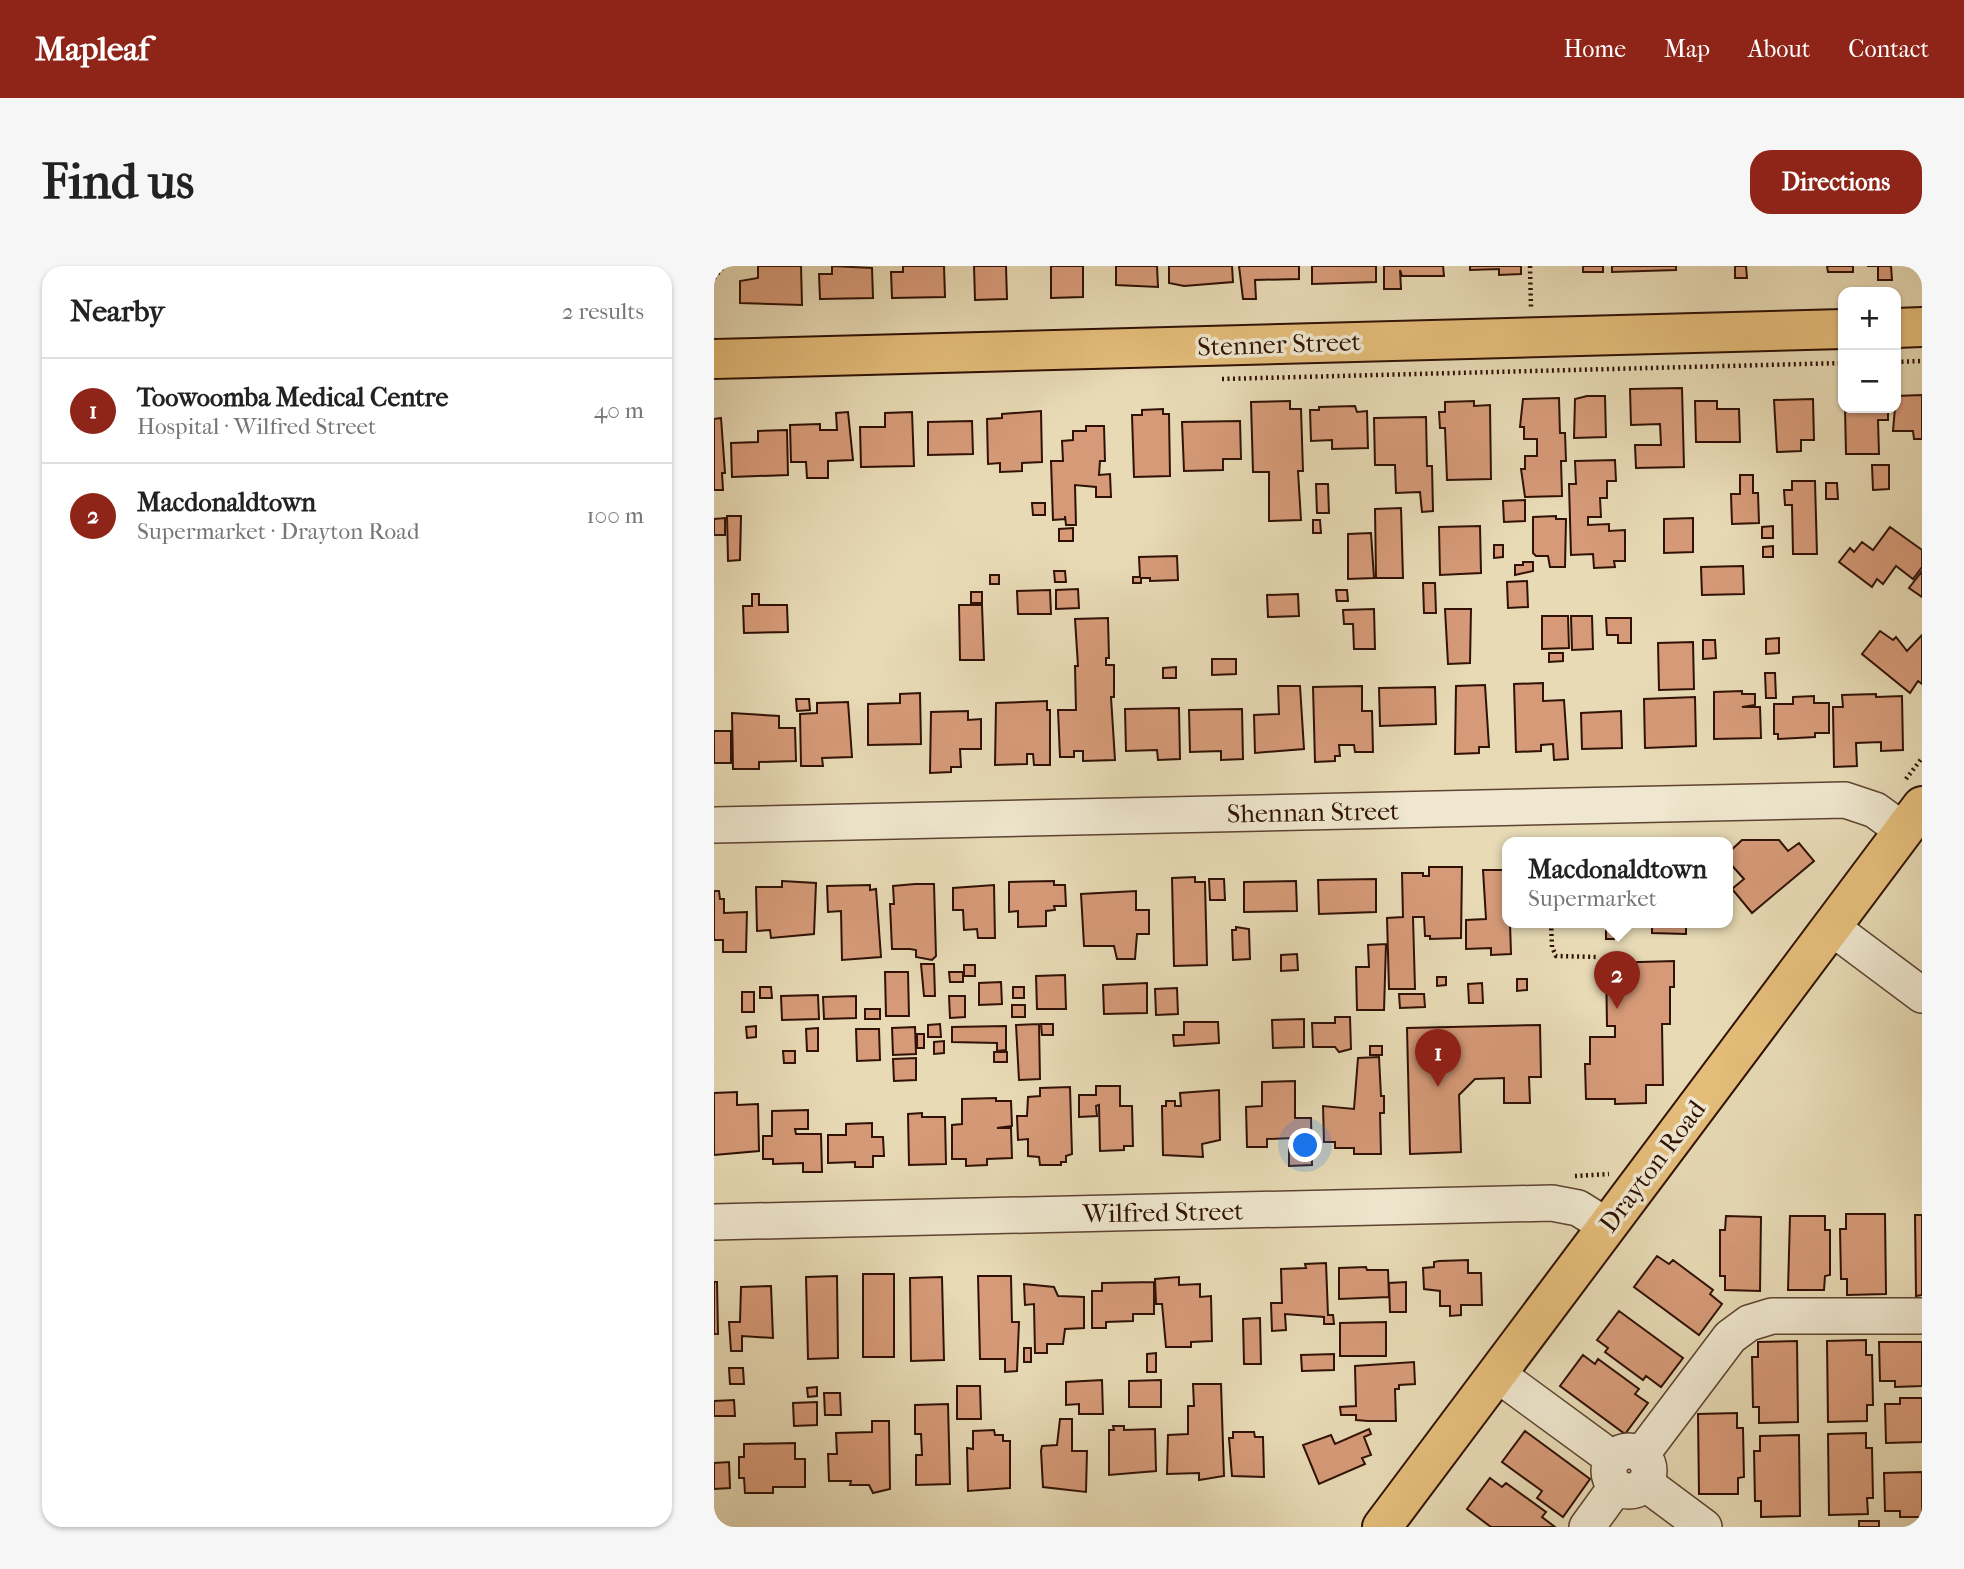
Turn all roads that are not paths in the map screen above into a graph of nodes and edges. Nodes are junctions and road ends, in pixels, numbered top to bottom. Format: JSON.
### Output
{"nodes":[{"id":1,"x":1922,"y":327,"type":"edge"},
{"id":2,"x":1901,"y":328,"type":"edge"},
{"id":3,"x":1838,"y":329,"type":"edge"},
{"id":4,"x":714,"y":359,"type":"edge"},
{"id":5,"x":1913,"y":819,"type":"edge"},
{"id":6,"x":714,"y":825,"type":"edge"},
{"id":7,"x":1831,"y":927,"type":"junction"},
{"id":8,"x":1922,"y":995,"type":"edge"},
{"id":9,"x":714,"y":1222,"type":"edge"},
{"id":10,"x":1607,"y":1226,"type":"junction"},
{"id":11,"x":1922,"y":1316,"type":"edge"},
{"id":12,"x":1497,"y":1374,"type":"junction"},
{"id":13,"x":1629,"y":1471,"type":"junction"},
{"id":14,"x":1382,"y":1527,"type":"edge"},
{"id":15,"x":1587,"y":1527,"type":"edge"},
{"id":16,"x":1704,"y":1527,"type":"edge"}],
"edges":[{"from":1,"to":2,"type":"main road"},
{"from":3,"to":4,"type":"main road","name":"Stenner Street"},
{"from":5,"to":6,"type":"street","name":"Shennan Street"},
{"from":5,"to":7,"type":"main road","name":"Drayton Road"},
{"from":7,"to":8,"type":"street"},
{"from":7,"to":10,"type":"main road","name":"Drayton Road"},
{"from":9,"to":10,"type":"street","name":"Wilfred Street"},
{"from":10,"to":12,"type":"main road","name":"Drayton Road"},
{"from":11,"to":13,"type":"street"},
{"from":12,"to":13,"type":"street"},
{"from":12,"to":14,"type":"main road","name":"Drayton Road"},
{"from":13,"to":15,"type":"street"},
{"from":13,"to":16,"type":"street"}]}
